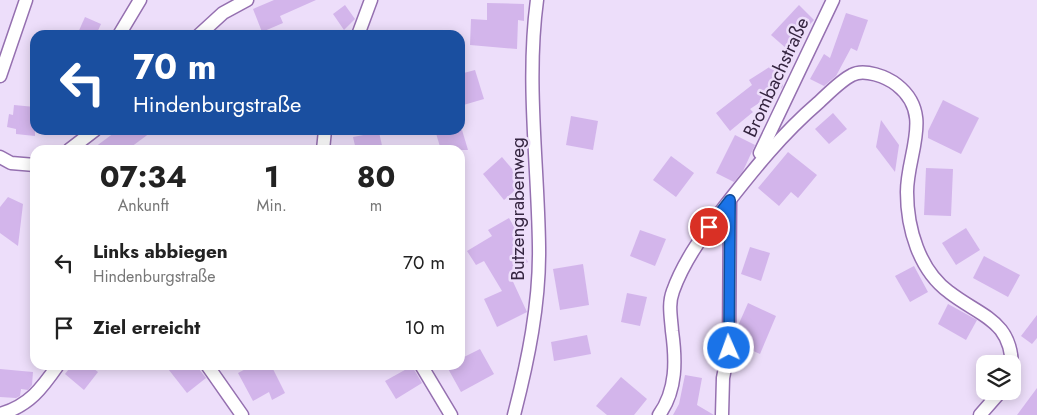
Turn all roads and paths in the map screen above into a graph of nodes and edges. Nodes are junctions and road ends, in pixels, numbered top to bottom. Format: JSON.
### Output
{"nodes":[{"id":1,"x":26,"y":0,"type":"edge"},
{"id":2,"x":140,"y":0,"type":"edge"},
{"id":3,"x":247,"y":0,"type":"edge"},
{"id":4,"x":371,"y":0,"type":"edge"},
{"id":5,"x":537,"y":0,"type":"edge"},
{"id":6,"x":832,"y":0,"type":"edge"},
{"id":7,"x":122,"y":30,"type":"edge"},
{"id":8,"x":204,"y":30,"type":"edge"},
{"id":9,"x":360,"y":30,"type":"edge"},
{"id":10,"x":0,"y":76,"type":"edge"},
{"id":11,"x":88,"y":135,"type":"edge"},
{"id":12,"x":76,"y":145,"type":"edge"},
{"id":13,"x":0,"y":158,"type":"edge"},
{"id":14,"x":30,"y":165,"type":"edge"},
{"id":15,"x":753,"y":169,"type":"junction"},
{"id":16,"x":730,"y":200,"type":"junction"},
{"id":17,"x":1012,"y":355,"type":"edge"},
{"id":18,"x":55,"y":370,"type":"edge"},
{"id":19,"x":210,"y":370,"type":"edge"},
{"id":20,"x":424,"y":370,"type":"edge"},
{"id":21,"x":993,"y":400,"type":"edge"},
{"id":22,"x":0,"y":414,"type":"edge"},
{"id":23,"x":242,"y":415,"type":"edge"},
{"id":24,"x":451,"y":415,"type":"edge"},
{"id":25,"x":514,"y":415,"type":"edge"},
{"id":26,"x":659,"y":415,"type":"edge"},
{"id":27,"x":722,"y":415,"type":"edge"},
{"id":28,"x":980,"y":415,"type":"edge"}],
"edges":[{"from":1,"to":10,"type":"street"},
{"from":2,"to":7,"type":"street"},
{"from":3,"to":8,"type":"street"},
{"from":4,"to":9,"type":"street"},
{"from":5,"to":25,"type":"street","name":"Butzengrabenweg"},
{"from":6,"to":15,"type":"street","name":"Brombachstraße"},
{"from":11,"to":12,"type":"street"},
{"from":13,"to":14,"type":"street"},
{"from":15,"to":16,"type":"street"},
{"from":15,"to":17,"type":"street"},
{"from":16,"to":26,"type":"street"},
{"from":16,"to":27,"type":"street"},
{"from":18,"to":22,"type":"street"},
{"from":19,"to":23,"type":"street"},
{"from":20,"to":24,"type":"street"},
{"from":21,"to":28,"type":"street"}]}
